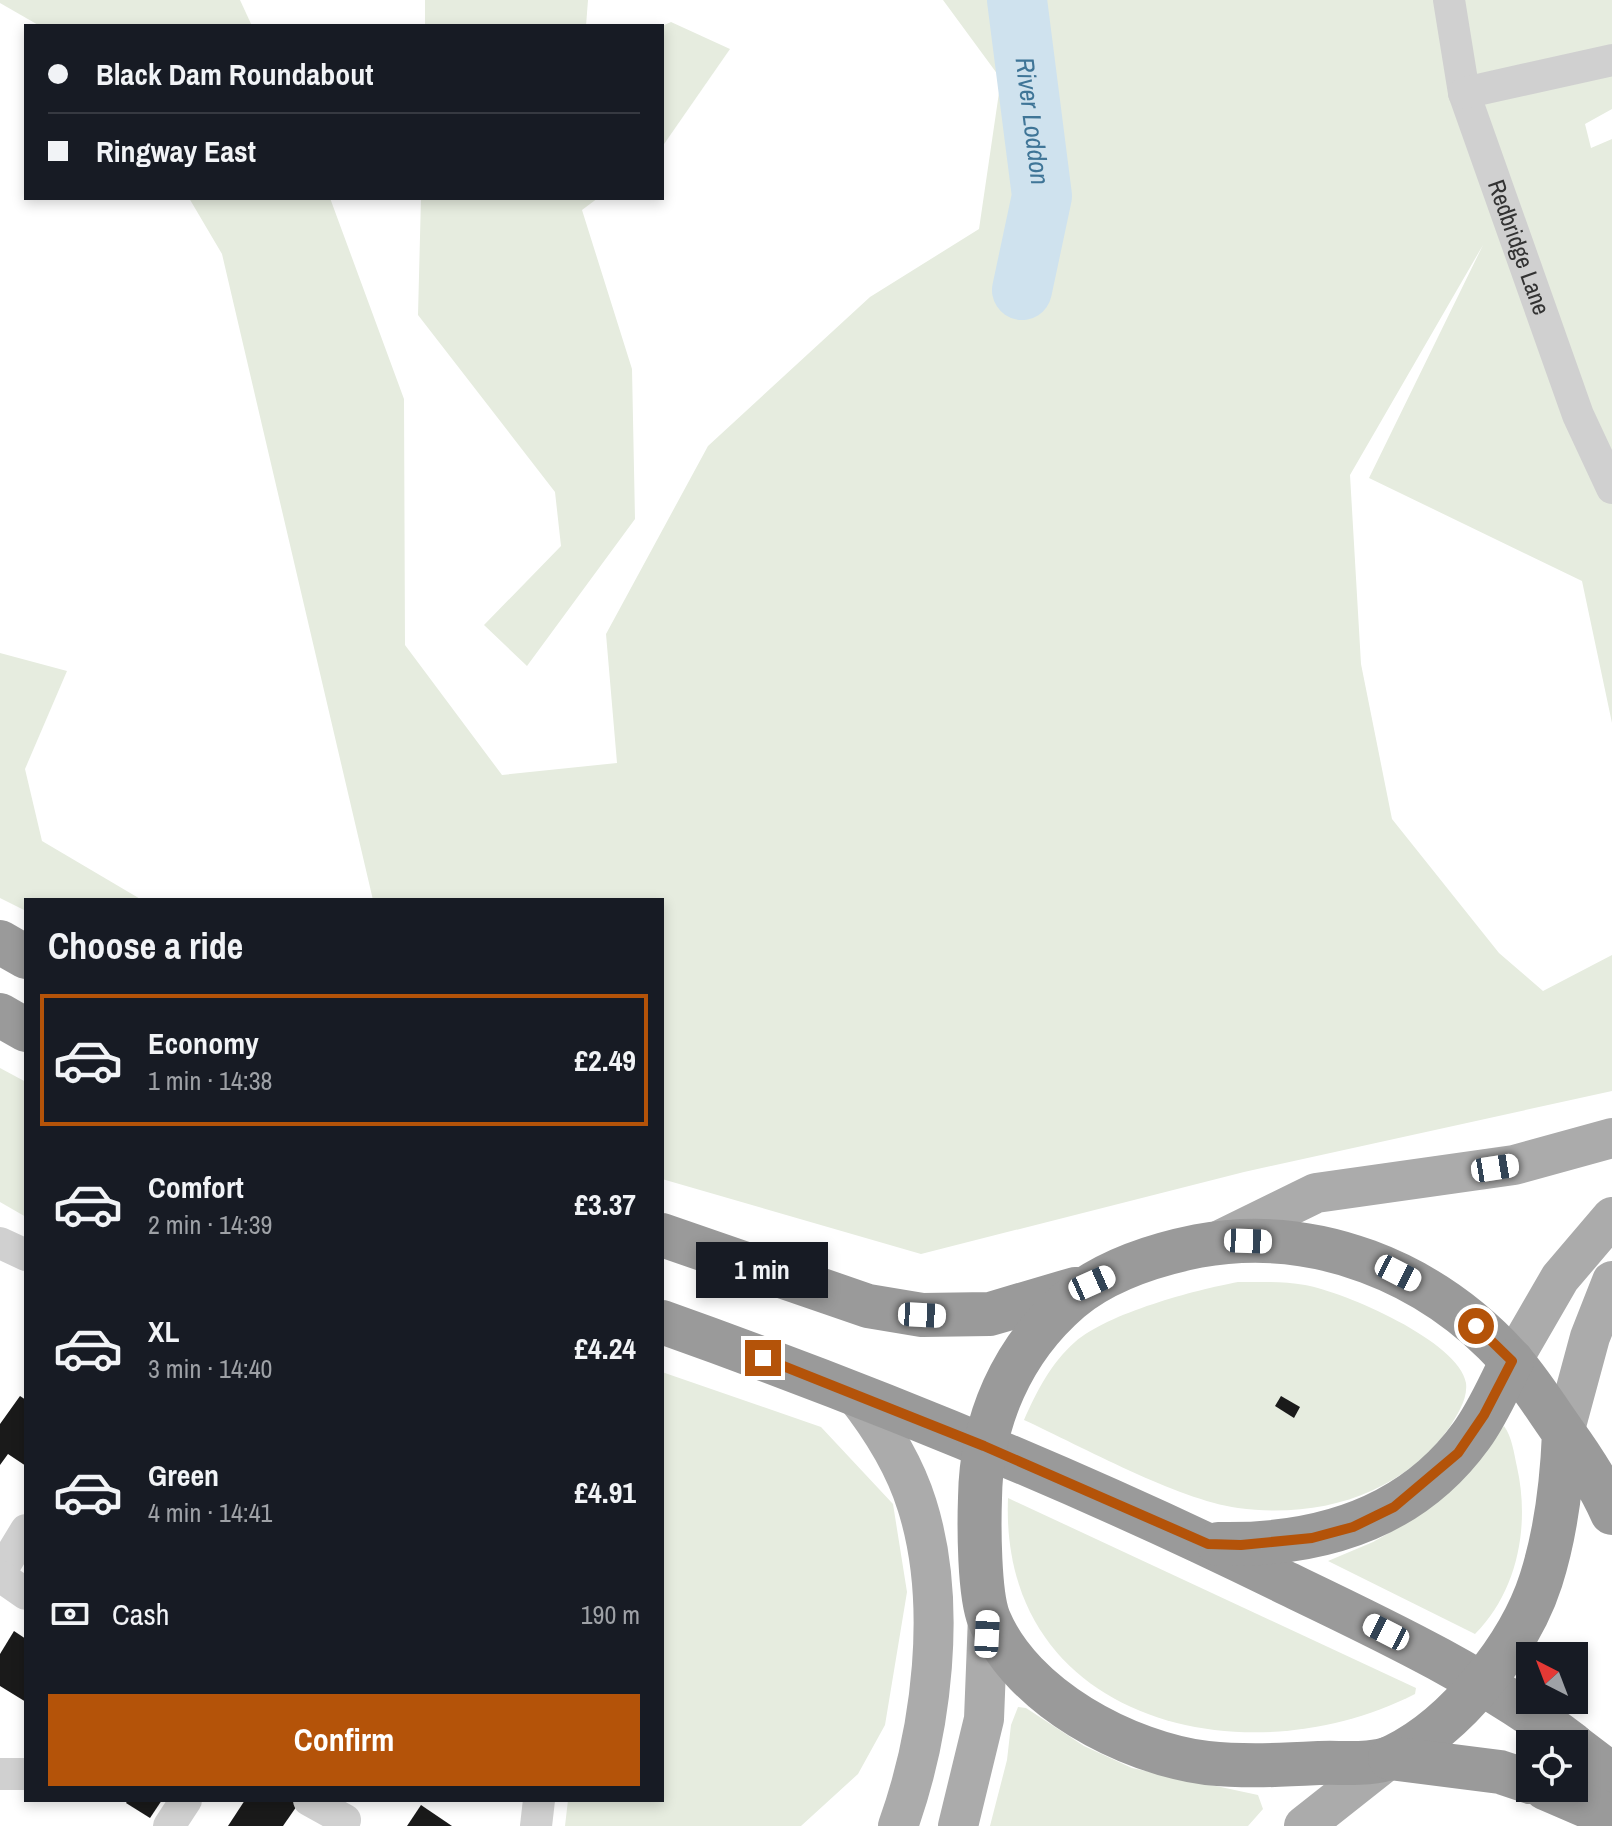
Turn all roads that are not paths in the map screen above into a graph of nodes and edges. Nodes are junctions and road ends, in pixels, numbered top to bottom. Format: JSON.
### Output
{"nodes":[{"id":1,"x":1449,"y":0,"type":"edge"},
{"id":2,"x":1609,"y":70,"type":"edge"},
{"id":3,"x":1464,"y":93,"type":"junction"},
{"id":4,"x":1612,"y":488,"type":"edge"},
{"id":5,"x":0,"y":942,"type":"edge"},
{"id":6,"x":24,"y":956,"type":"edge"},
{"id":7,"x":0,"y":1015,"type":"edge"},
{"id":8,"x":24,"y":1029,"type":"edge"},
{"id":9,"x":1612,"y":1138,"type":"edge"},
{"id":10,"x":1612,"y":1217,"type":"edge"},
{"id":11,"x":664,"y":1236,"type":"edge"},
{"id":12,"x":0,"y":1243,"type":"edge"},
{"id":13,"x":1212,"y":1244,"type":"junction"},
{"id":14,"x":24,"y":1254,"type":"edge"},
{"id":15,"x":1612,"y":1281,"type":"edge"},
{"id":16,"x":1092,"y":1283,"type":"junction"},
{"id":17,"x":664,"y":1323,"type":"edge"},
{"id":18,"x":1512,"y":1361,"type":"junction"},
{"id":19,"x":854,"y":1393,"type":"junction"},
{"id":20,"x":1564,"y":1433,"type":"junction"},
{"id":21,"x":984,"y":1446,"type":"junction"},
{"id":22,"x":1612,"y":1513,"type":"edge"},
{"id":23,"x":24,"y":1533,"type":"edge"},
{"id":24,"x":1208,"y":1544,"type":"junction"},
{"id":25,"x":0,"y":1574,"type":"edge"},
{"id":26,"x":24,"y":1592,"type":"edge"},
{"id":27,"x":988,"y":1617,"type":"junction"},
{"id":28,"x":1483,"y":1681,"type":"junction"},
{"id":29,"x":1552,"y":1730,"type":"edge"},
{"id":30,"x":1588,"y":1757,"type":"edge"},
{"id":31,"x":1390,"y":1758,"type":"junction"},
{"id":32,"x":0,"y":1774,"type":"edge"},
{"id":33,"x":24,"y":1774,"type":"edge"},
{"id":34,"x":1612,"y":1775,"type":"edge"},
{"id":35,"x":1516,"y":1777,"type":"edge"},
{"id":36,"x":185,"y":1802,"type":"edge"},
{"id":37,"x":314,"y":1802,"type":"edge"},
{"id":38,"x":539,"y":1802,"type":"edge"},
{"id":39,"x":1577,"y":1802,"type":"edge"},
{"id":40,"x":348,"y":1815,"type":"edge"},
{"id":41,"x":1612,"y":1817,"type":"edge"},
{"id":42,"x":169,"y":1826,"type":"edge"},
{"id":43,"x":536,"y":1826,"type":"edge"},
{"id":44,"x":898,"y":1826,"type":"edge"},
{"id":45,"x":958,"y":1826,"type":"edge"},
{"id":46,"x":1304,"y":1826,"type":"edge"}],
"edges":[{"from":1,"to":3,"type":"street","name":"Redbridge Lane"},
{"from":2,"to":3,"type":"street"},
{"from":3,"to":4,"type":"street","name":"Redbridge Lane"},
{"from":5,"to":6,"type":"highway"},
{"from":7,"to":8,"type":"highway"},
{"from":9,"to":13,"type":"main road"},
{"from":10,"to":18,"type":"main road"},
{"from":11,"to":16,"type":"highway"},
{"from":12,"to":14,"type":"street"},
{"from":13,"to":16,"type":"highway"},
{"from":13,"to":18,"type":"highway"},
{"from":15,"to":20,"type":"main road"},
{"from":16,"to":21,"type":"highway"},
{"from":17,"to":19,"type":"highway"},
{"from":18,"to":20,"type":"highway"},
{"from":18,"to":24,"type":"highway"},
{"from":19,"to":21,"type":"highway"},
{"from":19,"to":44,"type":"main road"},
{"from":20,"to":22,"type":"highway"},
{"from":20,"to":28,"type":"highway"},
{"from":21,"to":24,"type":"highway"},
{"from":21,"to":27,"type":"highway"},
{"from":23,"to":25,"type":"street"},
{"from":24,"to":28,"type":"highway"},
{"from":25,"to":26,"type":"street"},
{"from":27,"to":31,"type":"highway"},
{"from":27,"to":45,"type":"main road"},
{"from":28,"to":29,"type":"highway"},
{"from":28,"to":31,"type":"highway"},
{"from":30,"to":34,"type":"highway"},
{"from":31,"to":35,"type":"highway"},
{"from":31,"to":46,"type":"main road"},
{"from":32,"to":33,"type":"street"},
{"from":36,"to":42,"type":"street"},
{"from":37,"to":40,"type":"street"},
{"from":38,"to":43,"type":"street"},
{"from":39,"to":41,"type":"highway"}]}
